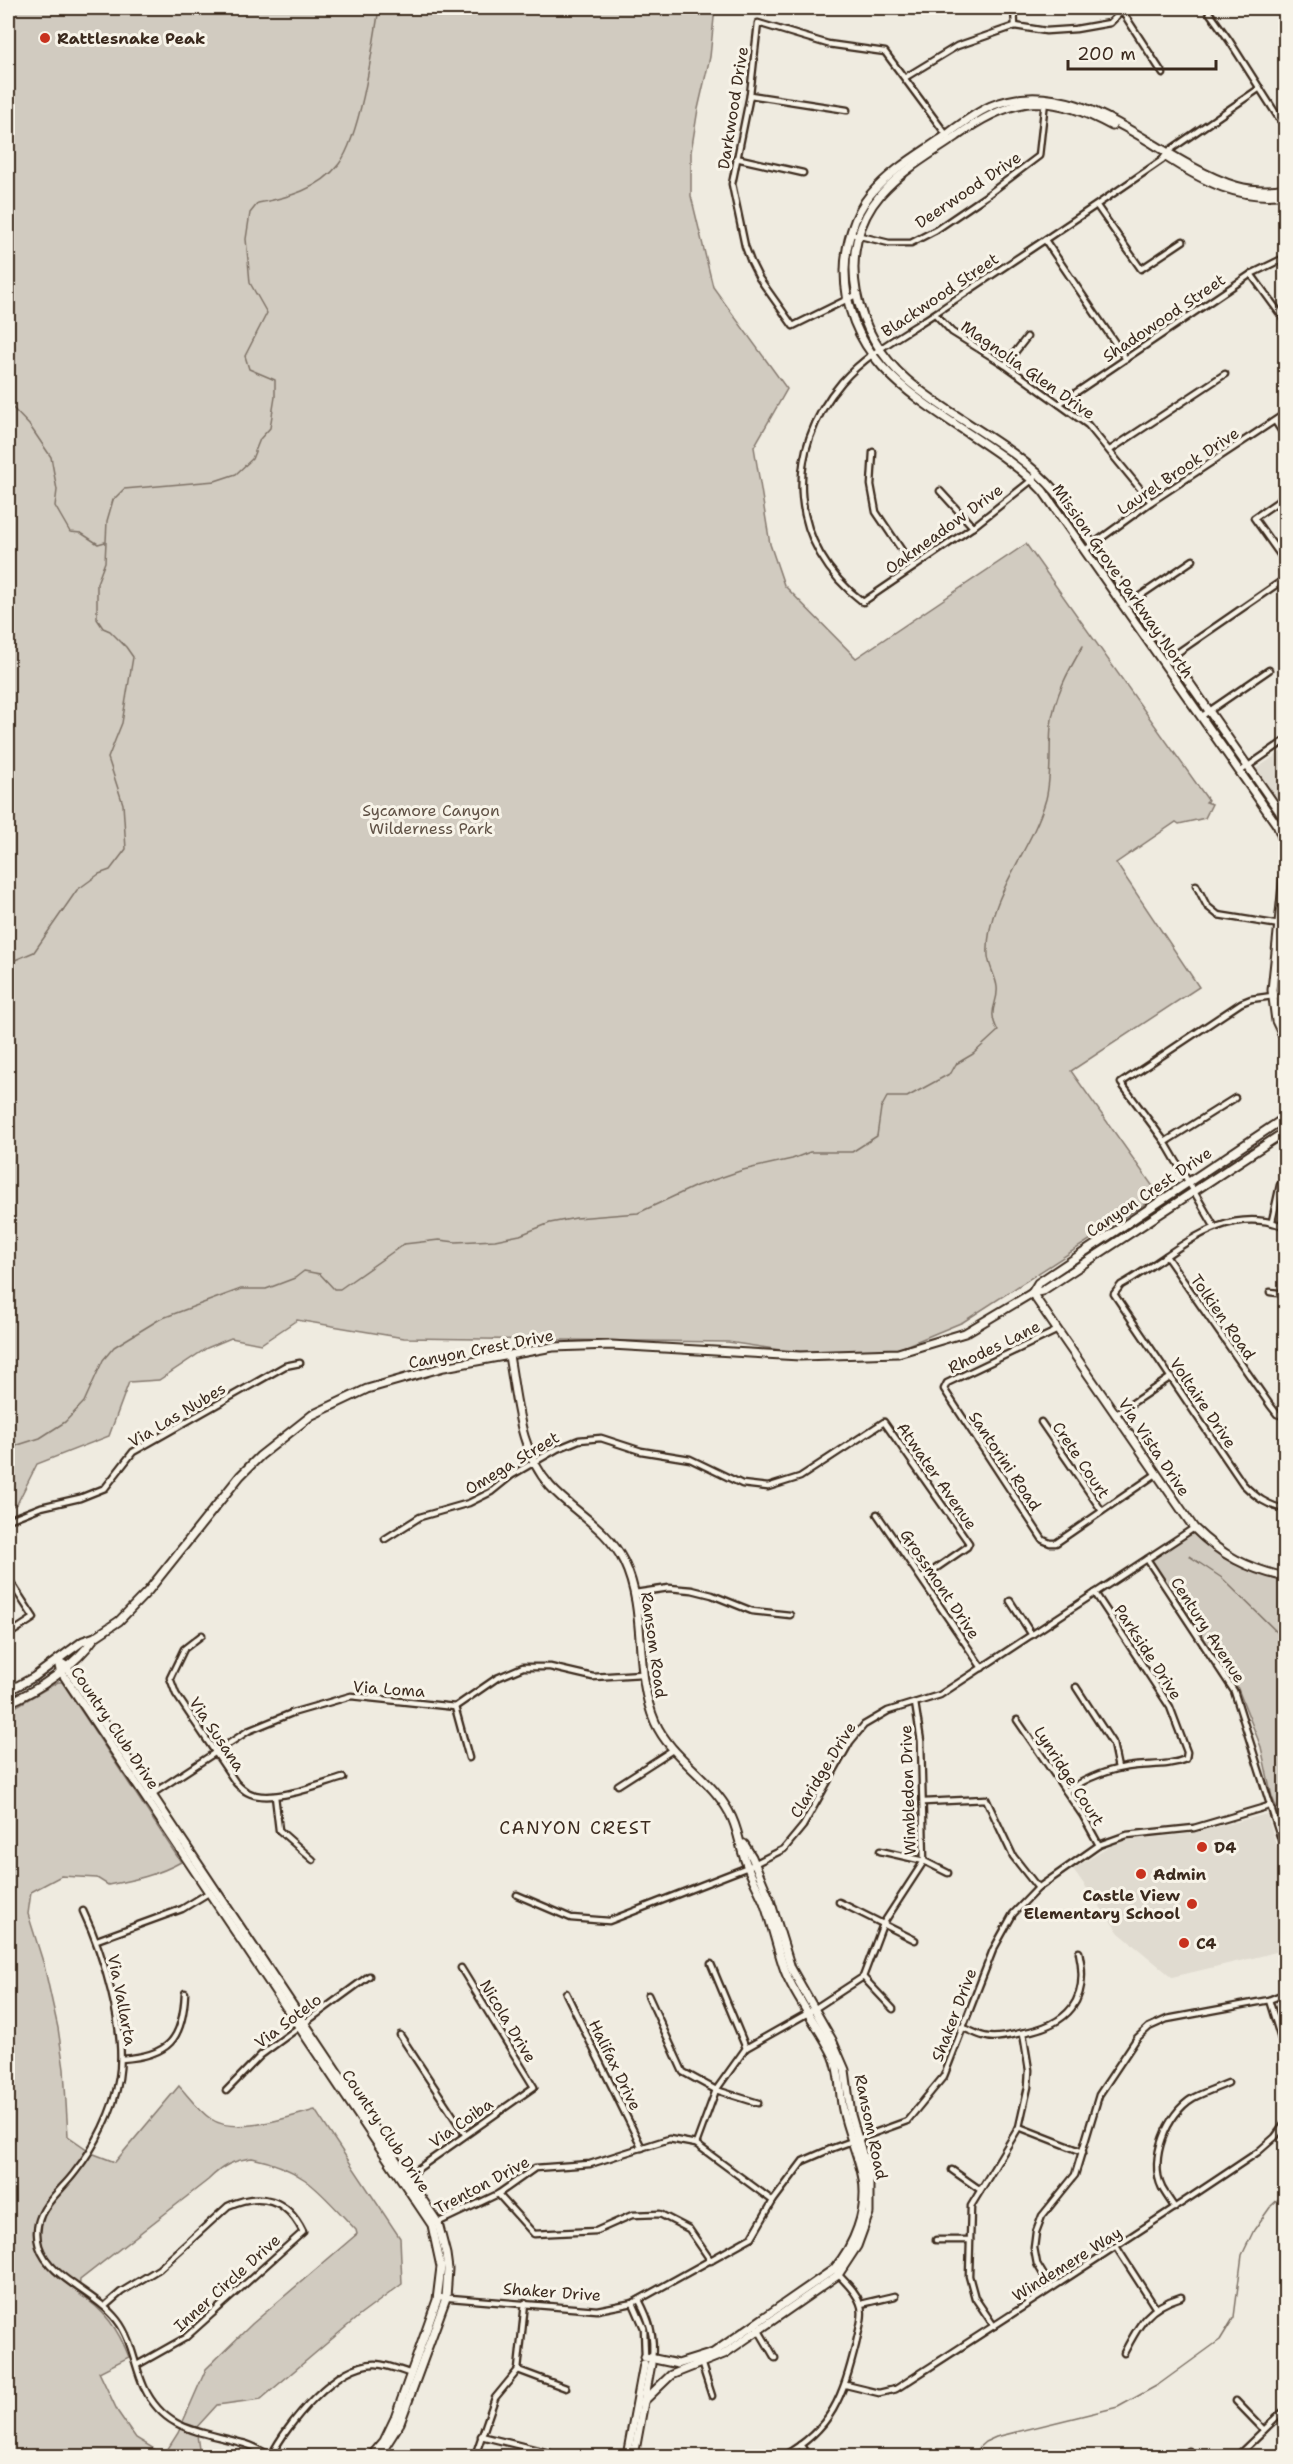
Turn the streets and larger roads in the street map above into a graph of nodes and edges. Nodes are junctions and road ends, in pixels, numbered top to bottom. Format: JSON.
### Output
{"nodes":[{"id":1,"x":1014,"y":8,"type":"edge"},
{"id":2,"x":1122,"y":8,"type":"edge"},
{"id":3,"x":1206,"y":8,"type":"edge"},
{"id":4,"x":1016,"y":26,"type":"junction"},
{"id":5,"x":1163,"y":74,"type":"dead end"},
{"id":6,"x":906,"y":77,"type":"junction"},
{"id":7,"x":1260,"y":88,"type":"junction"},
{"id":8,"x":750,"y":95,"type":"junction"},
{"id":9,"x":1045,"y":100,"type":"junction"},
{"id":10,"x":847,"y":110,"type":"dead end"},
{"id":11,"x":1280,"y":120,"type":"dead end"},
{"id":12,"x":948,"y":138,"type":"junction"},
{"id":13,"x":1166,"y":155,"type":"junction"},
{"id":14,"x":736,"y":158,"type":"junction"},
{"id":15,"x":804,"y":173,"type":"dead end"},
{"id":16,"x":1286,"y":188,"type":"edge"},
{"id":17,"x":1286,"y":194,"type":"edge"},
{"id":18,"x":1097,"y":206,"type":"junction"},
{"id":19,"x":855,"y":235,"type":"junction"},
{"id":20,"x":1045,"y":240,"type":"junction"},
{"id":21,"x":1183,"y":241,"type":"dead end"},
{"id":22,"x":1286,"y":258,"type":"edge"},
{"id":23,"x":1251,"y":274,"type":"junction"},
{"id":24,"x":852,"y":296,"type":"junction"},
{"id":25,"x":935,"y":314,"type":"junction"},
{"id":26,"x":1286,"y":322,"type":"edge"},
{"id":27,"x":1027,"y":337,"type":"dead end"},
{"id":28,"x":880,"y":350,"type":"junction"},
{"id":29,"x":873,"y":355,"type":"junction"},
{"id":30,"x":1126,"y":359,"type":"junction"},
{"id":31,"x":1005,"y":365,"type":"junction"},
{"id":32,"x":1225,"y":374,"type":"dead end"},
{"id":33,"x":1059,"y":404,"type":"junction"},
{"id":34,"x":1286,"y":413,"type":"edge"},
{"id":35,"x":1275,"y":421,"type":"junction"},
{"id":36,"x":1286,"y":438,"type":"edge"},
{"id":37,"x":1110,"y":450,"type":"junction"},
{"id":38,"x":873,"y":452,"type":"dead end"},
{"id":39,"x":1034,"y":477,"type":"junction"},
{"id":40,"x":940,"y":491,"type":"dead end"},
{"id":41,"x":1286,"y":496,"type":"edge"},
{"id":42,"x":1151,"y":502,"type":"junction"},
{"id":43,"x":973,"y":527,"type":"junction"},
{"id":44,"x":1092,"y":545,"type":"junction"},
{"id":45,"x":1085,"y":550,"type":"junction"},
{"id":46,"x":1193,"y":560,"type":"dead end"},
{"id":47,"x":1286,"y":563,"type":"edge"},
{"id":48,"x":913,"y":567,"type":"junction"},
{"id":49,"x":1286,"y":578,"type":"edge"},
{"id":50,"x":1132,"y":601,"type":"junction"},
{"id":51,"x":863,"y":602,"type":"joint"},
{"id":52,"x":1125,"y":606,"type":"junction"},
{"id":53,"x":1167,"y":659,"type":"junction"},
{"id":54,"x":1269,"y":670,"type":"dead end"},
{"id":55,"x":1209,"y":711,"type":"junction"},
{"id":56,"x":1202,"y":716,"type":"junction"},
{"id":57,"x":1286,"y":740,"type":"edge"},
{"id":58,"x":1247,"y":765,"type":"junction"},
{"id":59,"x":1241,"y":771,"type":"junction"},
{"id":60,"x":1286,"y":823,"type":"edge"},
{"id":61,"x":1196,"y":885,"type":"dead end"},
{"id":62,"x":1282,"y":925,"type":"edge"},
{"id":63,"x":1286,"y":940,"type":"edge"},
{"id":64,"x":1276,"y":996,"type":"junction"},
{"id":65,"x":1286,"y":1022,"type":"edge"},
{"id":66,"x":1286,"y":1042,"type":"edge"},
{"id":67,"x":1235,"y":1098,"type":"dead end"},
{"id":68,"x":1286,"y":1117,"type":"edge"},
{"id":69,"x":1286,"y":1131,"type":"edge"},
{"id":70,"x":1165,"y":1142,"type":"junction"},
{"id":71,"x":1189,"y":1181,"type":"junction"},
{"id":72,"x":1280,"y":1185,"type":"dead end"},
{"id":73,"x":1194,"y":1190,"type":"junction"},
{"id":74,"x":1272,"y":1221,"type":"junction"},
{"id":75,"x":1214,"y":1226,"type":"junction"},
{"id":76,"x":1286,"y":1227,"type":"edge"},
{"id":77,"x":1166,"y":1256,"type":"junction"},
{"id":78,"x":1270,"y":1292,"type":"dead end"},
{"id":79,"x":1032,"y":1293,"type":"junction"},
{"id":80,"x":1286,"y":1294,"type":"edge"},
{"id":81,"x":1058,"y":1330,"type":"junction"},
{"id":82,"x":509,"y":1356,"type":"junction"},
{"id":83,"x":300,"y":1363,"type":"dead end"},
{"id":84,"x":1171,"y":1377,"type":"junction"},
{"id":85,"x":945,"y":1389,"type":"joint"},
{"id":86,"x":1115,"y":1415,"type":"junction"},
{"id":87,"x":1286,"y":1417,"type":"edge"},
{"id":88,"x":884,"y":1422,"type":"joint"},
{"id":89,"x":1041,"y":1422,"type":"dead end"},
{"id":90,"x":534,"y":1463,"type":"junction"},
{"id":91,"x":1156,"y":1474,"type":"junction"},
{"id":92,"x":1286,"y":1509,"type":"edge"},
{"id":93,"x":1102,"y":1511,"type":"junction"},
{"id":94,"x":877,"y":1514,"type":"dead end"},
{"id":95,"x":8,"y":1520,"type":"edge"},
{"id":96,"x":1194,"y":1528,"type":"junction"},
{"id":97,"x":385,"y":1539,"type":"dead end"},
{"id":98,"x":1147,"y":1559,"type":"junction"},
{"id":99,"x":1286,"y":1577,"type":"edge"},
{"id":100,"x":8,"y":1578,"type":"edge"},
{"id":101,"x":922,"y":1578,"type":"junction"},
{"id":102,"x":635,"y":1593,"type":"junction"},
{"id":103,"x":1095,"y":1593,"type":"junction"},
{"id":104,"x":1010,"y":1601,"type":"dead end"},
{"id":105,"x":790,"y":1615,"type":"dead end"},
{"id":106,"x":8,"y":1635,"type":"edge"},
{"id":107,"x":202,"y":1635,"type":"dead end"},
{"id":108,"x":1032,"y":1635,"type":"junction"},
{"id":109,"x":94,"y":1637,"type":"junction"},
{"id":110,"x":57,"y":1661,"type":"junction"},
{"id":111,"x":63,"y":1668,"type":"junction"},
{"id":112,"x":982,"y":1668,"type":"junction"},
{"id":113,"x":642,"y":1674,"type":"junction"},
{"id":114,"x":1076,"y":1687,"type":"dead end"},
{"id":115,"x":8,"y":1691,"type":"edge"},
{"id":116,"x":8,"y":1702,"type":"edge"},
{"id":117,"x":915,"y":1702,"type":"junction"},
{"id":118,"x":455,"y":1707,"type":"junction"},
{"id":119,"x":1017,"y":1720,"type":"dead end"},
{"id":120,"x":674,"y":1749,"type":"junction"},
{"id":121,"x":215,"y":1752,"type":"junction"},
{"id":122,"x":469,"y":1758,"type":"dead end"},
{"id":123,"x":1118,"y":1768,"type":"junction"},
{"id":124,"x":343,"y":1778,"type":"dead end"},
{"id":125,"x":618,"y":1785,"type":"dead end"},
{"id":126,"x":1066,"y":1791,"type":"junction"},
{"id":127,"x":149,"y":1796,"type":"junction"},
{"id":128,"x":275,"y":1796,"type":"junction"},
{"id":129,"x":924,"y":1802,"type":"junction"},
{"id":130,"x":1269,"y":1806,"type":"junction"},
{"id":131,"x":1099,"y":1845,"type":"junction"},
{"id":132,"x":880,"y":1851,"type":"dead end"},
{"id":133,"x":1286,"y":1855,"type":"edge"},
{"id":134,"x":313,"y":1860,"type":"dead end"},
{"id":135,"x":924,"y":1861,"type":"junction"},
{"id":136,"x":751,"y":1866,"type":"junction"},
{"id":137,"x":948,"y":1873,"type":"dead end"},
{"id":138,"x":1038,"y":1887,"type":"junction"},
{"id":139,"x":212,"y":1891,"type":"junction"},
{"id":140,"x":517,"y":1895,"type":"dead end"},
{"id":141,"x":839,"y":1902,"type":"dead end"},
{"id":142,"x":83,"y":1911,"type":"dead end"},
{"id":143,"x":883,"y":1924,"type":"junction"},
{"id":144,"x":97,"y":1940,"type":"junction"},
{"id":145,"x":915,"y":1940,"type":"dead end"},
{"id":146,"x":1079,"y":1952,"type":"dead end"},
{"id":147,"x":711,"y":1964,"type":"dead end"},
{"id":148,"x":461,"y":1968,"type":"dead end"},
{"id":149,"x":369,"y":1976,"type":"dead end"},
{"id":150,"x":863,"y":1977,"type":"junction"},
{"id":151,"x":185,"y":1993,"type":"dead end"},
{"id":152,"x":566,"y":1993,"type":"dead end"},
{"id":153,"x":1286,"y":1993,"type":"edge"},
{"id":154,"x":648,"y":1995,"type":"dead end"},
{"id":155,"x":1269,"y":2000,"type":"junction"},
{"id":156,"x":893,"y":2009,"type":"dead end"},
{"id":157,"x":811,"y":2011,"type":"junction"},
{"id":158,"x":302,"y":2025,"type":"junction"},
{"id":159,"x":962,"y":2027,"type":"junction"},
{"id":160,"x":1023,"y":2033,"type":"junction"},
{"id":161,"x":400,"y":2035,"type":"dead end"},
{"id":162,"x":746,"y":2048,"type":"junction"},
{"id":163,"x":1286,"y":2055,"type":"edge"},
{"id":164,"x":121,"y":2059,"type":"junction"},
{"id":165,"x":1228,"y":2083,"type":"dead end"},
{"id":166,"x":534,"y":2087,"type":"joint"},
{"id":167,"x":716,"y":2090,"type":"junction"},
{"id":168,"x":226,"y":2091,"type":"dead end"},
{"id":169,"x":758,"y":2103,"type":"dead end"},
{"id":170,"x":1286,"y":2122,"type":"edge"},
{"id":171,"x":1019,"y":2127,"type":"junction"},
{"id":172,"x":465,"y":2134,"type":"junction"},
{"id":173,"x":855,"y":2140,"type":"junction"},
{"id":174,"x":696,"y":2144,"type":"junction"},
{"id":175,"x":642,"y":2148,"type":"junction"},
{"id":176,"x":1083,"y":2152,"type":"junction"},
{"id":177,"x":952,"y":2170,"type":"dead end"},
{"id":178,"x":405,"y":2178,"type":"junction"},
{"id":179,"x":979,"y":2189,"type":"junction"},
{"id":180,"x":498,"y":2194,"type":"junction"},
{"id":181,"x":773,"y":2201,"type":"junction"},
{"id":182,"x":1176,"y":2208,"type":"junction"},
{"id":183,"x":435,"y":2224,"type":"junction"},
{"id":184,"x":936,"y":2240,"type":"dead end"},
{"id":185,"x":970,"y":2241,"type":"junction"},
{"id":186,"x":1117,"y":2247,"type":"junction"},
{"id":187,"x":711,"y":2261,"type":"junction"},
{"id":188,"x":836,"y":2272,"type":"junction"},
{"id":189,"x":1051,"y":2287,"type":"junction"},
{"id":190,"x":895,"y":2296,"type":"dead end"},
{"id":191,"x":1181,"y":2296,"type":"dead end"},
{"id":192,"x":442,"y":2297,"type":"junction"},
{"id":193,"x":639,"y":2300,"type":"junction"},
{"id":194,"x":525,"y":2302,"type":"junction"},
{"id":195,"x":633,"y":2303,"type":"junction"},
{"id":196,"x":861,"y":2304,"type":"junction"},
{"id":197,"x":105,"y":2306,"type":"junction"},
{"id":198,"x":1155,"y":2307,"type":"junction"},
{"id":199,"x":994,"y":2326,"type":"junction"},
{"id":200,"x":757,"y":2327,"type":"junction"},
{"id":201,"x":1124,"y":2353,"type":"dead end"},
{"id":202,"x":775,"y":2358,"type":"dead end"},
{"id":203,"x":700,"y":2360,"type":"junction"},
{"id":204,"x":137,"y":2365,"type":"junction"},
{"id":205,"x":648,"y":2365,"type":"junction"},
{"id":206,"x":518,"y":2370,"type":"junction"},
{"id":207,"x":413,"y":2374,"type":"junction"},
{"id":208,"x":662,"y":2382,"type":"junction"},
{"id":209,"x":846,"y":2385,"type":"junction"},
{"id":210,"x":566,"y":2388,"type":"dead end"},
{"id":211,"x":712,"y":2396,"type":"dead end"},
{"id":212,"x":644,"y":2401,"type":"junction"},
{"id":213,"x":1236,"y":2401,"type":"dead end"},
{"id":214,"x":1286,"y":2409,"type":"edge"},
{"id":215,"x":1264,"y":2430,"type":"junction"},
{"id":216,"x":481,"y":2436,"type":"junction"},
{"id":217,"x":800,"y":2445,"type":"junction"},
{"id":218,"x":1189,"y":2451,"type":"dead end"},
{"id":219,"x":550,"y":2453,"type":"dead end"},
{"id":220,"x":271,"y":2456,"type":"edge"},
{"id":221,"x":371,"y":2457,"type":"edge"},
{"id":222,"x":379,"y":2457,"type":"edge"},
{"id":223,"x":476,"y":2457,"type":"edge"},
{"id":224,"x":627,"y":2457,"type":"edge"},
{"id":225,"x":634,"y":2457,"type":"edge"},
{"id":226,"x":783,"y":2457,"type":"edge"},
{"id":227,"x":809,"y":2457,"type":"edge"},
{"id":228,"x":1195,"y":2457,"type":"edge"},
{"id":229,"x":1237,"y":2457,"type":"edge"}],
"edges":[{"from":1,"to":4,"type":"street"},
{"from":2,"to":4,"type":"street"},
{"from":2,"to":5,"type":"street"},
{"from":3,"to":7,"type":"street"},
{"from":4,"to":6,"type":"street"},
{"from":6,"to":8,"type":"street","name":"Darkwood Drive"},
{"from":6,"to":12,"type":"street"},
{"from":7,"to":11,"type":"street"},
{"from":7,"to":13,"type":"street","name":"Blackwood Street"},
{"from":8,"to":10,"type":"street"},
{"from":8,"to":14,"type":"street","name":"Darkwood Drive"},
{"from":9,"to":12,"type":"street","name":"Mission Grove Parkway North"},
{"from":9,"to":13,"type":"street","name":"Mission Grove Parkway North"},
{"from":9,"to":19,"type":"street","name":"Deerwood Drive"},
{"from":12,"to":19,"type":"street","name":"Mission Grove Parkway North"},
{"from":13,"to":16,"type":"street","name":"Mission Grove Parkway North"},
{"from":13,"to":17,"type":"street","name":"Mission Grove Parkway North"},
{"from":13,"to":18,"type":"street","name":"Blackwood Street"},
{"from":14,"to":15,"type":"street"},
{"from":14,"to":24,"type":"street","name":"Darkwood Drive"},
{"from":18,"to":20,"type":"street","name":"Blackwood Street"},
{"from":18,"to":21,"type":"street"},
{"from":19,"to":24,"type":"street","name":"Mission Grove Parkway North"},
{"from":20,"to":25,"type":"street","name":"Blackwood Street"},
{"from":20,"to":30,"type":"street"},
{"from":22,"to":23,"type":"street","name":"Shadowood Street"},
{"from":23,"to":26,"type":"street"},
{"from":23,"to":30,"type":"street","name":"Shadowood Street"},
{"from":24,"to":28,"type":"street","name":"Mission Grove Parkway North"},
{"from":24,"to":29,"type":"street","name":"Mission Grove Parkway North"},
{"from":25,"to":28,"type":"street","name":"Blackwood Street"},
{"from":25,"to":31,"type":"street","name":"Magnolia Glen Drive"},
{"from":27,"to":31,"type":"street"},
{"from":28,"to":29,"type":"street","name":"Blackwood Street"},
{"from":28,"to":39,"type":"street","name":"Mission Grove Parkway North"},
{"from":29,"to":39,"type":"street","name":"Mission Grove Parkway North"},
{"from":29,"to":51,"type":"street","name":"Blackwood Street"},
{"from":30,"to":33,"type":"street","name":"Shadowood Street"},
{"from":31,"to":33,"type":"street","name":"Magnolia Glen Drive"},
{"from":32,"to":37,"type":"street"},
{"from":33,"to":37,"type":"street","name":"Magnolia Glen Drive"},
{"from":34,"to":35,"type":"street","name":"Laurel Brook Drive"},
{"from":35,"to":36,"type":"street"},
{"from":35,"to":42,"type":"street","name":"Laurel Brook Drive"},
{"from":37,"to":42,"type":"street","name":"Magnolia Glen Drive"},
{"from":38,"to":48,"type":"street"},
{"from":39,"to":43,"type":"street","name":"Oakmeadow Drive"},
{"from":39,"to":44,"type":"street","name":"Mission Grove Parkway North"},
{"from":39,"to":45,"type":"street","name":"Mission Grove Parkway North"},
{"from":40,"to":43,"type":"street"},
{"from":41,"to":47,"type":"street"},
{"from":42,"to":44,"type":"street","name":"Laurel Brook Drive"},
{"from":43,"to":48,"type":"street","name":"Oakmeadow Drive"},
{"from":44,"to":45,"type":"street","name":"Laurel Brook Drive"},
{"from":44,"to":50,"type":"street","name":"Mission Grove Parkway North"},
{"from":45,"to":52,"type":"street","name":"Mission Grove Parkway North"},
{"from":46,"to":50,"type":"street"},
{"from":48,"to":51,"type":"street","name":"Oakmeadow Drive"},
{"from":49,"to":53,"type":"street"},
{"from":50,"to":52,"type":"street"},
{"from":50,"to":53,"type":"street","name":"Mission Grove Parkway North"},
{"from":52,"to":53,"type":"street","name":"Mission Grove Parkway North"},
{"from":53,"to":55,"type":"street","name":"Mission Grove Parkway North"},
{"from":53,"to":56,"type":"street","name":"Mission Grove Parkway North"},
{"from":54,"to":55,"type":"street"},
{"from":55,"to":56,"type":"street"},
{"from":55,"to":58,"type":"street","name":"Mission Grove Parkway North"},
{"from":56,"to":59,"type":"street","name":"Mission Grove Parkway North"},
{"from":57,"to":58,"type":"street"},
{"from":58,"to":59,"type":"street"},
{"from":58,"to":60,"type":"street","name":"Mission Grove Parkway North"},
{"from":59,"to":62,"type":"street","name":"Mission Grove Parkway North"},
{"from":61,"to":62,"type":"street"},
{"from":62,"to":64,"type":"street","name":"Mission Grove Parkway North"},
{"from":63,"to":64,"type":"street","name":"Mission Grove Parkway North"},
{"from":64,"to":65,"type":"street","name":"Mission Grove Parkway North"},
{"from":64,"to":66,"type":"street","name":"Mission Grove Parkway North"},
{"from":64,"to":70,"type":"street"},
{"from":67,"to":70,"type":"street"},
{"from":68,"to":71,"type":"street","name":"Canyon Crest Drive"},
{"from":69,"to":73,"type":"street","name":"Canyon Crest Drive"},
{"from":70,"to":71,"type":"street"},
{"from":71,"to":73,"type":"street"},
{"from":71,"to":79,"type":"street","name":"Canyon Crest Drive"},
{"from":72,"to":74,"type":"street"},
{"from":73,"to":75,"type":"street"},
{"from":73,"to":79,"type":"street","name":"Canyon Crest Drive"},
{"from":74,"to":75,"type":"street"},
{"from":74,"to":76,"type":"street"},
{"from":75,"to":77,"type":"street"},
{"from":77,"to":84,"type":"street","name":"Voltaire Drive"},
{"from":77,"to":87,"type":"street","name":"Tolkien Road"},
{"from":78,"to":80,"type":"street"},
{"from":79,"to":81,"type":"street","name":"Via Vista Drive"},
{"from":79,"to":82,"type":"street","name":"Canyon Crest Drive"},
{"from":81,"to":85,"type":"street","name":"Rhodes Lane"},
{"from":81,"to":86,"type":"street","name":"Via Vista Drive"},
{"from":82,"to":90,"type":"street","name":"Ransom Road"},
{"from":82,"to":109,"type":"street","name":"Canyon Crest Drive"},
{"from":83,"to":95,"type":"street","name":"Via Las Nubes"},
{"from":84,"to":86,"type":"street"},
{"from":84,"to":92,"type":"street","name":"Voltaire Drive"},
{"from":85,"to":93,"type":"street","name":"Santorini Road"},
{"from":86,"to":91,"type":"street","name":"Via Vista Drive"},
{"from":88,"to":90,"type":"street","name":"Omega Street"},
{"from":88,"to":101,"type":"street","name":"Atwater Avenue"},
{"from":89,"to":93,"type":"street","name":"Crete Court"},
{"from":90,"to":97,"type":"street","name":"Omega Street"},
{"from":90,"to":102,"type":"street","name":"Ransom Road"},
{"from":91,"to":93,"type":"street"},
{"from":91,"to":96,"type":"street","name":"Via Vista Drive"},
{"from":94,"to":101,"type":"street","name":"Grossmont Drive"},
{"from":96,"to":98,"type":"street","name":"Claridge Drive"},
{"from":96,"to":99,"type":"street","name":"Via Vista Drive"},
{"from":98,"to":103,"type":"street","name":"Claridge Drive"},
{"from":98,"to":130,"type":"street","name":"Century Avenue"},
{"from":100,"to":106,"type":"street"},
{"from":101,"to":112,"type":"street","name":"Grossmont Drive"},
{"from":102,"to":105,"type":"street"},
{"from":102,"to":113,"type":"street","name":"Ransom Road"},
{"from":103,"to":108,"type":"street","name":"Claridge Drive"},
{"from":103,"to":123,"type":"street","name":"Parkside Drive"},
{"from":104,"to":108,"type":"street"},
{"from":107,"to":121,"type":"street","name":"Via Susana"},
{"from":108,"to":112,"type":"street","name":"Claridge Drive"},
{"from":109,"to":110,"type":"street","name":"Canyon Crest Drive"},
{"from":109,"to":111,"type":"street","name":"Canyon Crest Drive"},
{"from":110,"to":111,"type":"street","name":"Country Club Drive"},
{"from":110,"to":115,"type":"street","name":"Canyon Crest Drive"},
{"from":111,"to":116,"type":"street","name":"Canyon Crest Drive"},
{"from":111,"to":127,"type":"street","name":"Country Club Drive"},
{"from":112,"to":117,"type":"street","name":"Claridge Drive"},
{"from":113,"to":118,"type":"street"},
{"from":113,"to":120,"type":"street","name":"Ransom Road"},
{"from":114,"to":123,"type":"street"},
{"from":117,"to":129,"type":"street","name":"Wimbledon Drive"},
{"from":117,"to":136,"type":"street","name":"Claridge Drive"},
{"from":118,"to":121,"type":"street","name":"Via Loma"},
{"from":118,"to":122,"type":"street"},
{"from":119,"to":126,"type":"street","name":"Lynridge Court"},
{"from":120,"to":125,"type":"street"},
{"from":120,"to":136,"type":"street","name":"Ransom Road"},
{"from":121,"to":127,"type":"street","name":"Via Loma"},
{"from":121,"to":128,"type":"street","name":"Via Susana"},
{"from":123,"to":126,"type":"street"},
{"from":124,"to":128,"type":"street","name":"Via Susana"},
{"from":126,"to":131,"type":"street","name":"Lynridge Court"},
{"from":127,"to":139,"type":"street","name":"Country Club Drive"},
{"from":128,"to":134,"type":"street"},
{"from":129,"to":135,"type":"street","name":"Wimbledon Drive"},
{"from":129,"to":138,"type":"street"},
{"from":130,"to":131,"type":"street","name":"Shaker Drive"},
{"from":130,"to":133,"type":"street","name":"Century Avenue"},
{"from":131,"to":138,"type":"street","name":"Shaker Drive"},
{"from":132,"to":135,"type":"street"},
{"from":135,"to":137,"type":"street"},
{"from":135,"to":143,"type":"street","name":"Wimbledon Drive"},
{"from":136,"to":140,"type":"street","name":"Claridge Drive"},
{"from":136,"to":157,"type":"street","name":"Ransom Road"},
{"from":138,"to":159,"type":"street","name":"Shaker Drive"},
{"from":139,"to":144,"type":"street"},
{"from":139,"to":158,"type":"street","name":"Country Club Drive"},
{"from":141,"to":143,"type":"street"},
{"from":142,"to":144,"type":"street","name":"Via Vallarta"},
{"from":143,"to":145,"type":"street"},
{"from":143,"to":150,"type":"street","name":"Wimbledon Drive"},
{"from":144,"to":164,"type":"street","name":"Via Vallarta"},
{"from":146,"to":160,"type":"street"},
{"from":147,"to":162,"type":"street"},
{"from":148,"to":166,"type":"street","name":"Nicola Drive"},
{"from":149,"to":158,"type":"street","name":"Via Sotelo"},
{"from":150,"to":156,"type":"street"},
{"from":150,"to":157,"type":"street"},
{"from":151,"to":164,"type":"street"},
{"from":152,"to":175,"type":"street","name":"Halifax Drive"},
{"from":153,"to":155,"type":"street"},
{"from":154,"to":167,"type":"street"},
{"from":155,"to":163,"type":"street"},
{"from":155,"to":176,"type":"street"},
{"from":157,"to":162,"type":"street"},
{"from":157,"to":173,"type":"street","name":"Ransom Road"},
{"from":158,"to":168,"type":"street","name":"Via Sotelo"},
{"from":158,"to":178,"type":"street","name":"Country Club Drive"},
{"from":159,"to":160,"type":"street"},
{"from":159,"to":173,"type":"street","name":"Shaker Drive"},
{"from":160,"to":171,"type":"street"},
{"from":161,"to":172,"type":"street"},
{"from":162,"to":167,"type":"street"},
{"from":164,"to":197,"type":"street","name":"Via Vallarta"},
{"from":165,"to":182,"type":"street"},
{"from":166,"to":172,"type":"street","name":"Via Coiba"},
{"from":167,"to":169,"type":"street"},
{"from":167,"to":174,"type":"street"},
{"from":170,"to":182,"type":"street","name":"Windemere Way"},
{"from":171,"to":176,"type":"street"},
{"from":171,"to":179,"type":"street"},
{"from":172,"to":178,"type":"street","name":"Via Coiba"},
{"from":173,"to":181,"type":"street","name":"Shaker Drive"},
{"from":173,"to":188,"type":"street","name":"Ransom Road"},
{"from":174,"to":175,"type":"street","name":"Trenton Drive"},
{"from":174,"to":181,"type":"street","name":"Trenton Drive"},
{"from":175,"to":180,"type":"street","name":"Trenton Drive"},
{"from":176,"to":189,"type":"street"},
{"from":177,"to":179,"type":"street"},
{"from":178,"to":183,"type":"street","name":"Country Club Drive"},
{"from":179,"to":185,"type":"street"},
{"from":180,"to":183,"type":"street","name":"Trenton Drive"},
{"from":180,"to":187,"type":"street"},
{"from":181,"to":187,"type":"street","name":"Shaker Drive"},
{"from":182,"to":186,"type":"street","name":"Windemere Way"},
{"from":183,"to":192,"type":"street","name":"Country Club Drive"},
{"from":184,"to":185,"type":"street"},
{"from":185,"to":199,"type":"street"},
{"from":186,"to":189,"type":"street","name":"Windemere Way"},
{"from":186,"to":198,"type":"street"},
{"from":187,"to":193,"type":"street","name":"Shaker Drive"},
{"from":188,"to":196,"type":"street"},
{"from":188,"to":200,"type":"street","name":"Ransom Road"},
{"from":189,"to":199,"type":"street","name":"Windemere Way"},
{"from":190,"to":196,"type":"street"},
{"from":191,"to":198,"type":"street"},
{"from":192,"to":194,"type":"street","name":"Shaker Drive"},
{"from":192,"to":207,"type":"street","name":"Country Club Drive"},
{"from":193,"to":195,"type":"street","name":"Shaker Drive"},
{"from":193,"to":205,"type":"street"},
{"from":194,"to":195,"type":"street","name":"Shaker Drive"},
{"from":194,"to":206,"type":"street"},
{"from":195,"to":205,"type":"street"},
{"from":196,"to":209,"type":"street"},
{"from":197,"to":204,"type":"street","name":"Via Vallarta"},
{"from":197,"to":204,"type":"street","name":"Inner Circle Drive"},
{"from":198,"to":201,"type":"street"},
{"from":199,"to":209,"type":"street","name":"Windemere Way"},
{"from":200,"to":202,"type":"street"},
{"from":200,"to":203,"type":"street","name":"Ransom Road"},
{"from":203,"to":205,"type":"street","name":"Ransom Road"},
{"from":203,"to":208,"type":"street","name":"Ransom Road"},
{"from":203,"to":211,"type":"street"},
{"from":204,"to":220,"type":"street","name":"Via Vallarta"},
{"from":205,"to":208,"type":"street"},
{"from":205,"to":212,"type":"street"},
{"from":205,"to":224,"type":"street"},
{"from":206,"to":210,"type":"street"},
{"from":206,"to":216,"type":"street"},
{"from":207,"to":220,"type":"street"},
{"from":207,"to":221,"type":"street","name":"Country Club Drive"},
{"from":207,"to":222,"type":"street","name":"Country Club Drive"},
{"from":208,"to":212,"type":"street","name":"Ransom Road"},
{"from":209,"to":217,"type":"street"},
{"from":212,"to":225,"type":"street"},
{"from":213,"to":215,"type":"street"},
{"from":214,"to":215,"type":"street"},
{"from":215,"to":229,"type":"street"},
{"from":216,"to":219,"type":"street"},
{"from":216,"to":223,"type":"street"},
{"from":217,"to":226,"type":"street"},
{"from":217,"to":227,"type":"street"},
{"from":218,"to":228,"type":"street"}]}
